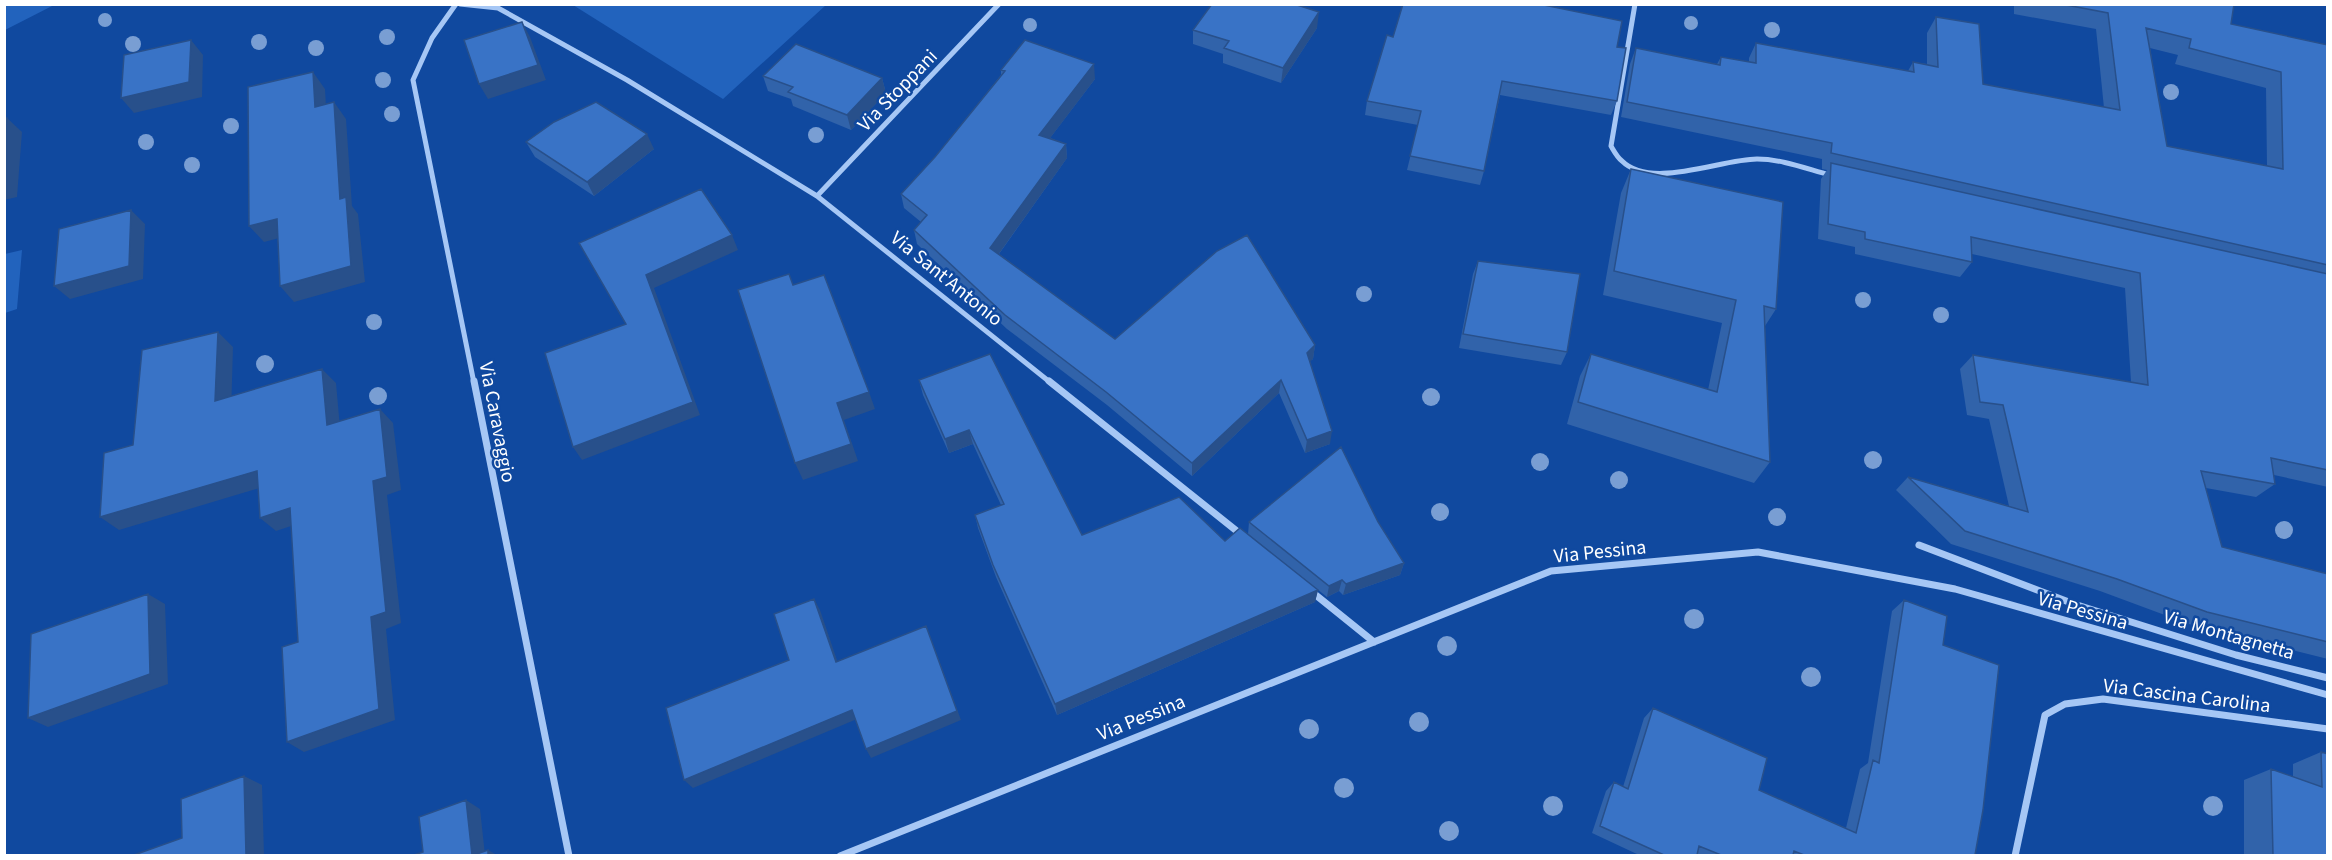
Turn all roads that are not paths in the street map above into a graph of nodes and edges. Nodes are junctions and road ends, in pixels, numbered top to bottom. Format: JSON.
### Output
{"nodes":[{"id":1,"x":458,"y":4,"type":"edge"},
{"id":2,"x":999,"y":4,"type":"edge"},
{"id":3,"x":1635,"y":4,"type":"edge"},
{"id":4,"x":498,"y":6,"type":"edge"},
{"id":5,"x":1838,"y":177,"type":"edge"},
{"id":6,"x":817,"y":196,"type":"junction"},
{"id":7,"x":1254,"y":545,"type":"edge"},
{"id":8,"x":1918,"y":545,"type":"dead end"},
{"id":9,"x":1309,"y":590,"type":"edge"},
{"id":10,"x":1374,"y":642,"type":"junction"},
{"id":11,"x":2328,"y":678,"type":"edge"},
{"id":12,"x":2328,"y":695,"type":"edge"},
{"id":13,"x":2328,"y":729,"type":"edge"},
{"id":14,"x":569,"y":855,"type":"edge"},
{"id":15,"x":840,"y":855,"type":"edge"},
{"id":16,"x":2016,"y":855,"type":"edge"}],
"edges":[{"from":1,"to":4,"type":"street","name":"Via Sant'Antonio"},
{"from":1,"to":14,"type":"street","name":"Via Caravaggio"},
{"from":2,"to":6,"type":"street","name":"Via Stoppani"},
{"from":3,"to":5,"type":"street"},
{"from":4,"to":6,"type":"street","name":"Via Sant'Antonio"},
{"from":6,"to":7,"type":"street","name":"Via Sant'Antonio"},
{"from":8,"to":11,"type":"street","name":"Via Montagnetta"},
{"from":9,"to":10,"type":"street"},
{"from":10,"to":12,"type":"street","name":"Via Pessina"},
{"from":10,"to":15,"type":"street","name":"Via Pessina"},
{"from":13,"to":16,"type":"street","name":"Via Cascina Carolina"}]}
